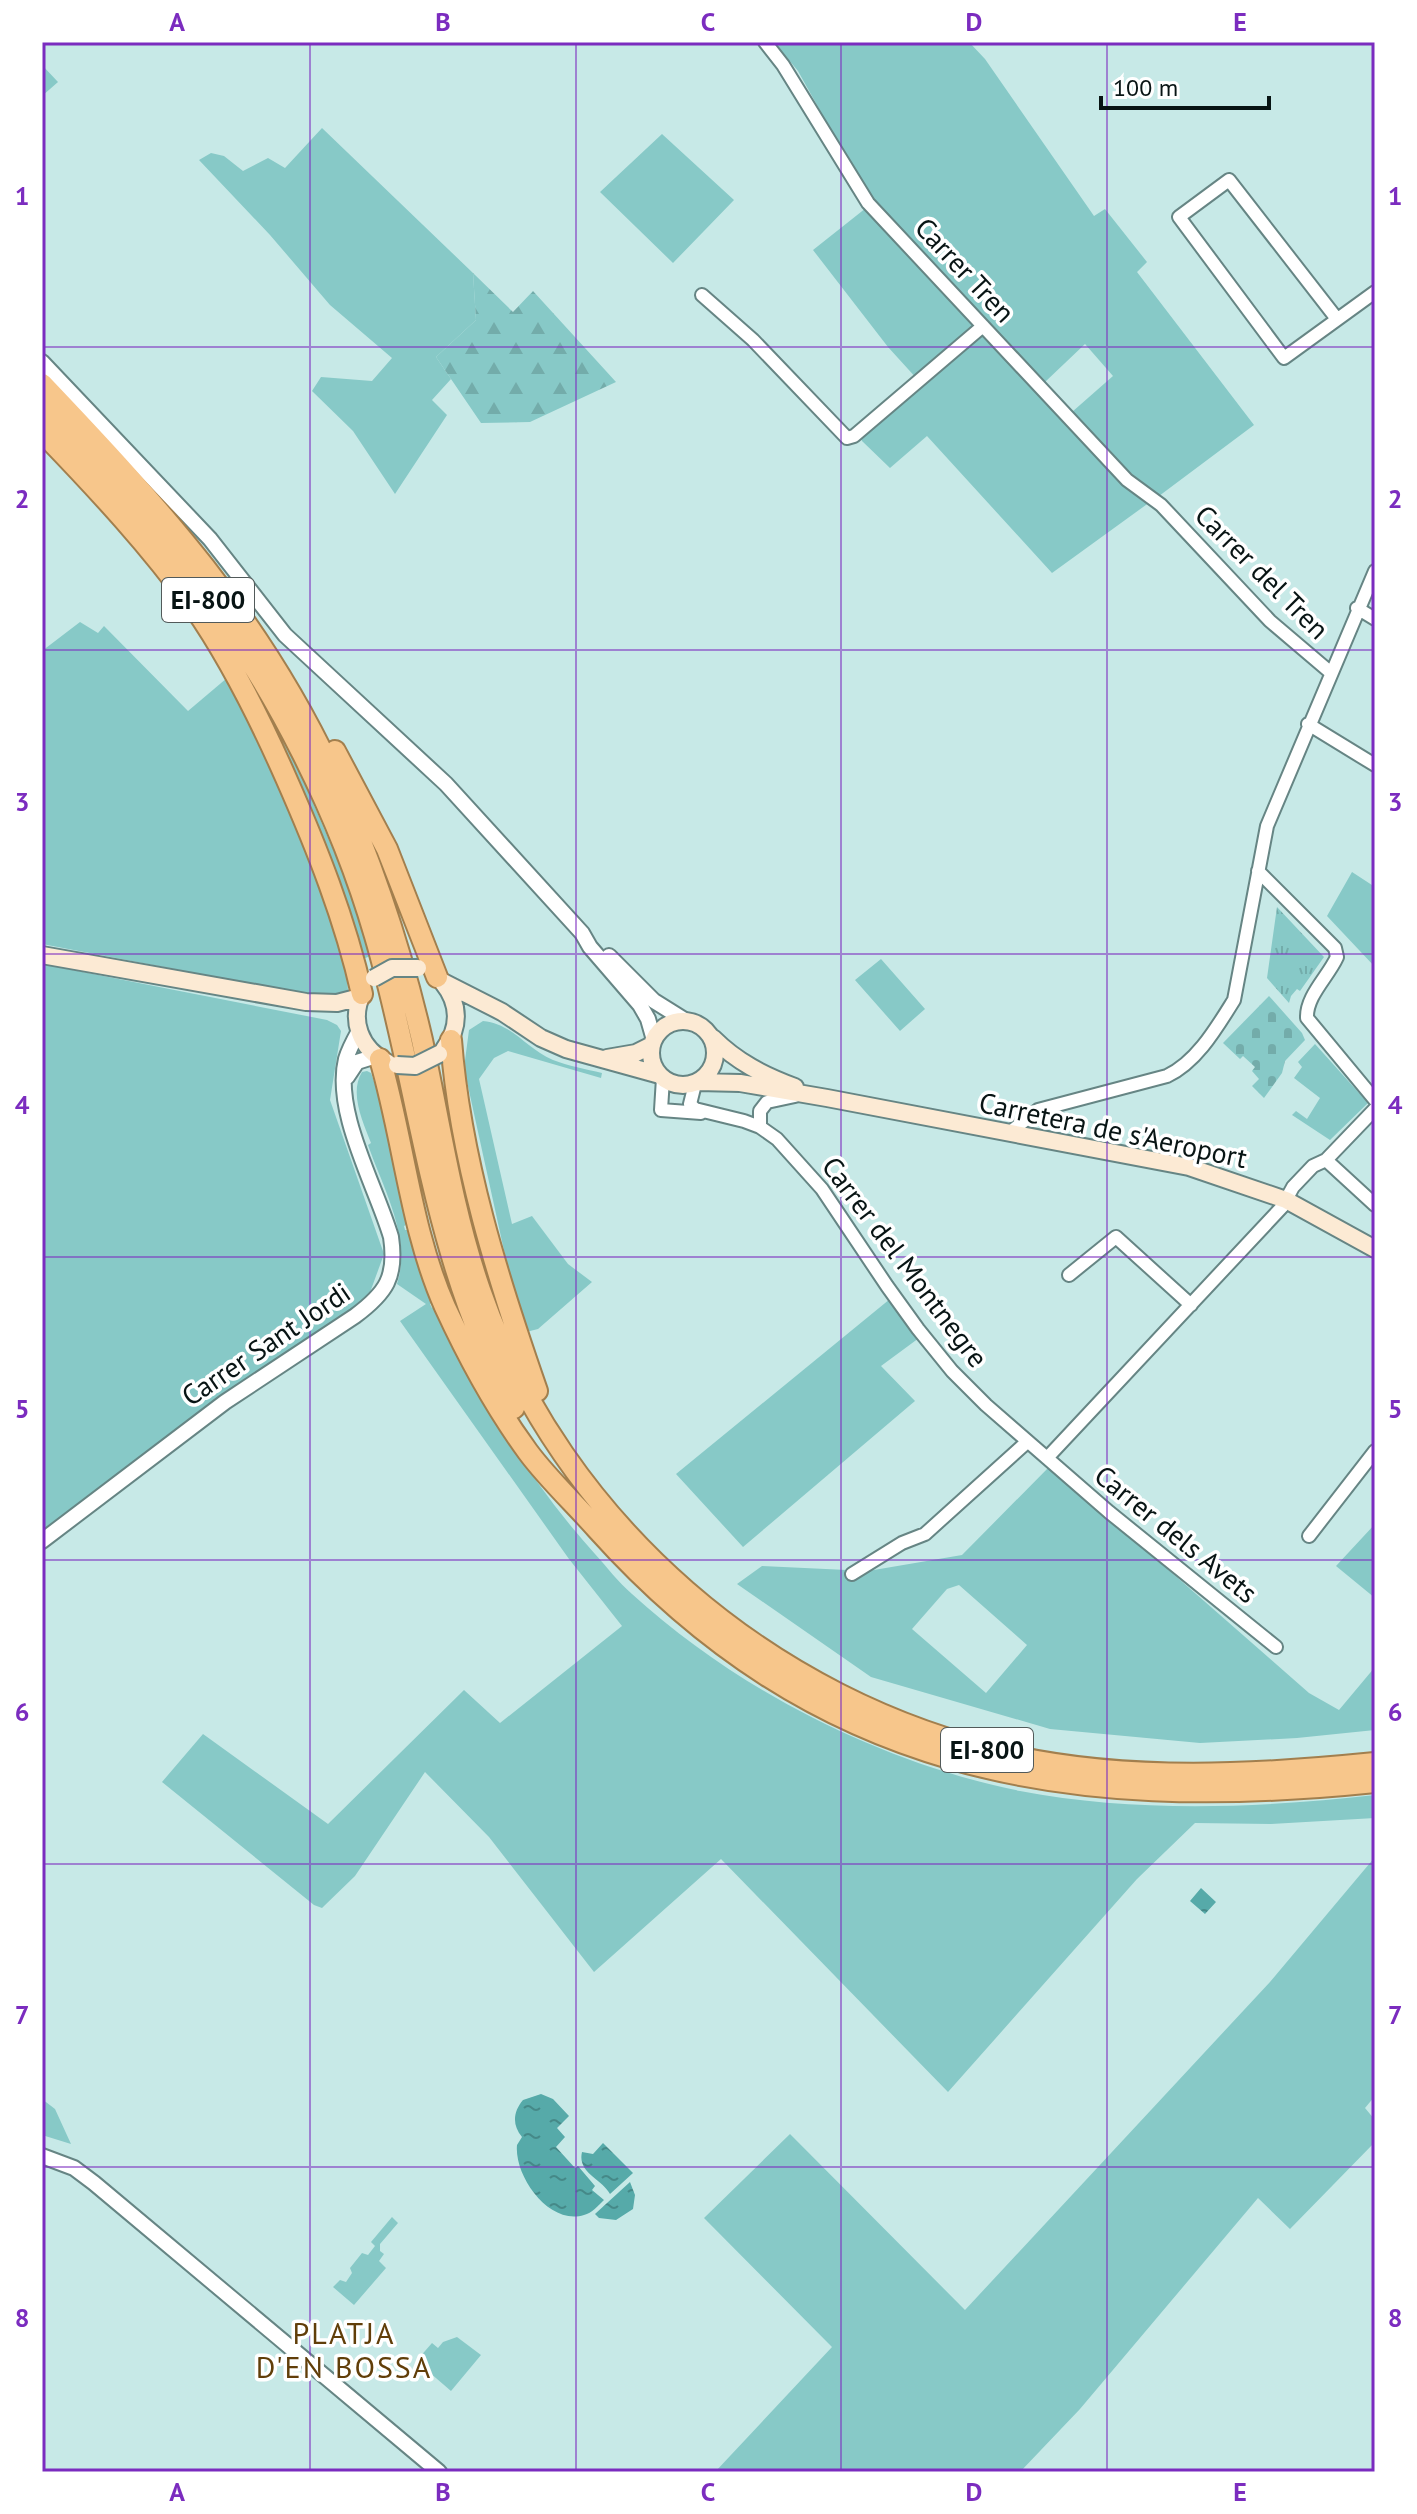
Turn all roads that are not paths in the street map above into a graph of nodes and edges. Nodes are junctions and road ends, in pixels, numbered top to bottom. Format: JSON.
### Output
{"nodes":[{"id":1,"x":765,"y":42,"type":"edge"},
{"id":2,"x":1375,"y":292,"type":"edge"},
{"id":3,"x":702,"y":295,"type":"dead end"},
{"id":4,"x":1337,"y":319,"type":"junction"},
{"id":5,"x":983,"y":326,"type":"junction"},
{"id":6,"x":42,"y":362,"type":"edge"},
{"id":7,"x":42,"y":384,"type":"edge"},
{"id":8,"x":42,"y":411,"type":"edge"},
{"id":9,"x":42,"y":432,"type":"edge"},
{"id":10,"x":1161,"y":505,"type":"joint"},
{"id":11,"x":1375,"y":571,"type":"edge"},
{"id":12,"x":1357,"y":608,"type":"junction"},
{"id":13,"x":1375,"y":619,"type":"edge"},
{"id":14,"x":269,"y":657,"type":"junction"},
{"id":15,"x":1330,"y":672,"type":"junction"},
{"id":16,"x":1308,"y":724,"type":"junction"},
{"id":17,"x":1375,"y":765,"type":"edge"},
{"id":18,"x":1258,"y":871,"type":"junction"},
{"id":19,"x":596,"y":948,"type":"junction"},
{"id":20,"x":42,"y":955,"type":"edge"},
{"id":21,"x":433,"y":976,"type":"junction"},
{"id":22,"x":365,"y":990,"type":"junction"},
{"id":23,"x":306,"y":1002,"type":"junction"},
{"id":24,"x":502,"y":1012,"type":"junction"},
{"id":25,"x":686,"y":1021,"type":"junction"},
{"id":26,"x":358,"y":1029,"type":"junction"},
{"id":27,"x":709,"y":1035,"type":"junction"},
{"id":28,"x":448,"y":1041,"type":"junction"},
{"id":29,"x":653,"y":1042,"type":"junction"},
{"id":30,"x":602,"y":1059,"type":"junction"},
{"id":31,"x":384,"y":1060,"type":"junction"},
{"id":32,"x":661,"y":1077,"type":"junction"},
{"id":33,"x":696,"y":1083,"type":"junction"},
{"id":34,"x":344,"y":1085,"type":"junction"},
{"id":35,"x":801,"y":1095,"type":"junction"},
{"id":36,"x":827,"y":1098,"type":"junction"},
{"id":37,"x":1375,"y":1100,"type":"edge"},
{"id":38,"x":1375,"y":1109,"type":"edge"},
{"id":39,"x":712,"y":1114,"type":"junction"},
{"id":40,"x":760,"y":1127,"type":"junction"},
{"id":41,"x":1009,"y":1133,"type":"junction"},
{"id":42,"x":1326,"y":1160,"type":"junction"},
{"id":43,"x":1286,"y":1200,"type":"junction"},
{"id":44,"x":1375,"y":1205,"type":"edge"},
{"id":45,"x":1375,"y":1249,"type":"edge"},
{"id":46,"x":1069,"y":1275,"type":"dead end"},
{"id":47,"x":1191,"y":1305,"type":"junction"},
{"id":48,"x":554,"y":1441,"type":"junction"},
{"id":49,"x":1027,"y":1442,"type":"junction"},
{"id":50,"x":1375,"y":1451,"type":"edge"},
{"id":51,"x":1047,"y":1458,"type":"junction"},
{"id":52,"x":577,"y":1506,"type":"junction"},
{"id":53,"x":1309,"y":1536,"type":"dead end"},
{"id":54,"x":42,"y":1541,"type":"edge"},
{"id":55,"x":852,"y":1574,"type":"dead end"},
{"id":56,"x":1276,"y":1647,"type":"dead end"},
{"id":57,"x":1375,"y":1763,"type":"edge"},
{"id":58,"x":1375,"y":1782,"type":"edge"},
{"id":59,"x":42,"y":2156,"type":"edge"},
{"id":60,"x":439,"y":2472,"type":"edge"}],
"edges":[{"from":1,"to":5,"type":"street","name":"Carrer Tren"},
{"from":2,"to":4,"type":"street"},
{"from":3,"to":5,"type":"street"},
{"from":4,"to":4,"type":"street"},
{"from":5,"to":10,"type":"street","name":"Carrer Tren"},
{"from":6,"to":19,"type":"street"},
{"from":7,"to":14,"type":"highway","number":"EI-800"},
{"from":8,"to":52,"type":"highway","number":"EI-800"},
{"from":9,"to":22,"type":"highway"},
{"from":10,"to":15,"type":"street","name":"Carrer del Tren"},
{"from":11,"to":12,"type":"street"},
{"from":12,"to":13,"type":"street"},
{"from":12,"to":15,"type":"street"},
{"from":14,"to":21,"type":"highway"},
{"from":14,"to":48,"type":"highway","number":"EI-800"},
{"from":15,"to":16,"type":"street"},
{"from":16,"to":17,"type":"street"},
{"from":16,"to":18,"type":"street"},
{"from":18,"to":37,"type":"street"},
{"from":18,"to":41,"type":"street"},
{"from":19,"to":25,"type":"street"},
{"from":19,"to":29,"type":"street"},
{"from":20,"to":23,"type":"main road"},
{"from":21,"to":22,"type":"main road","bridge":true},
{"from":21,"to":24,"type":"main road"},
{"from":21,"to":28,"type":"main road"},
{"from":22,"to":23,"type":"main road"},
{"from":22,"to":26,"type":"main road"},
{"from":23,"to":26,"type":"main road"},
{"from":24,"to":28,"type":"main road"},
{"from":24,"to":30,"type":"main road"},
{"from":25,"to":27,"type":"main road"},
{"from":25,"to":29,"type":"main road"},
{"from":26,"to":31,"type":"main road"},
{"from":26,"to":34,"type":"street","name":"Carrer Sant Jordi"},
{"from":27,"to":33,"type":"main road"},
{"from":27,"to":36,"type":"main road"},
{"from":28,"to":31,"type":"main road","bridge":true},
{"from":28,"to":48,"type":"highway"},
{"from":29,"to":30,"type":"main road"},
{"from":29,"to":32,"type":"main road"},
{"from":30,"to":32,"type":"main road"},
{"from":31,"to":34,"type":"street"},
{"from":31,"to":52,"type":"highway"},
{"from":32,"to":33,"type":"main road"},
{"from":32,"to":39,"type":"street","name":"Carrer del Montnegre"},
{"from":33,"to":35,"type":"main road"},
{"from":33,"to":39,"type":"street"},
{"from":34,"to":54,"type":"street","name":"Carrer Sant Jordi"},
{"from":35,"to":36,"type":"main road"},
{"from":35,"to":40,"type":"street"},
{"from":36,"to":41,"type":"main road","name":"Carretera de s'Aeroport"},
{"from":38,"to":42,"type":"street"},
{"from":39,"to":40,"type":"street","name":"Carrer del Montnegre"},
{"from":40,"to":49,"type":"street","name":"Carrer del Montnegre"},
{"from":41,"to":43,"type":"main road","name":"Carretera de s'Aeroport"},
{"from":42,"to":43,"type":"street"},
{"from":42,"to":44,"type":"street"},
{"from":43,"to":45,"type":"main road","name":"Carretera de s'Aeroport"},
{"from":43,"to":47,"type":"street"},
{"from":46,"to":47,"type":"street"},
{"from":47,"to":51,"type":"street"},
{"from":48,"to":57,"type":"highway","number":"EI-800"},
{"from":49,"to":51,"type":"street","name":"Carrer del Montnegre"},
{"from":49,"to":55,"type":"street"},
{"from":50,"to":53,"type":"street"},
{"from":51,"to":56,"type":"street","name":"Carrer dels Avets"},
{"from":52,"to":58,"type":"highway","number":"EI-800"},
{"from":59,"to":60,"type":"street"}]}
